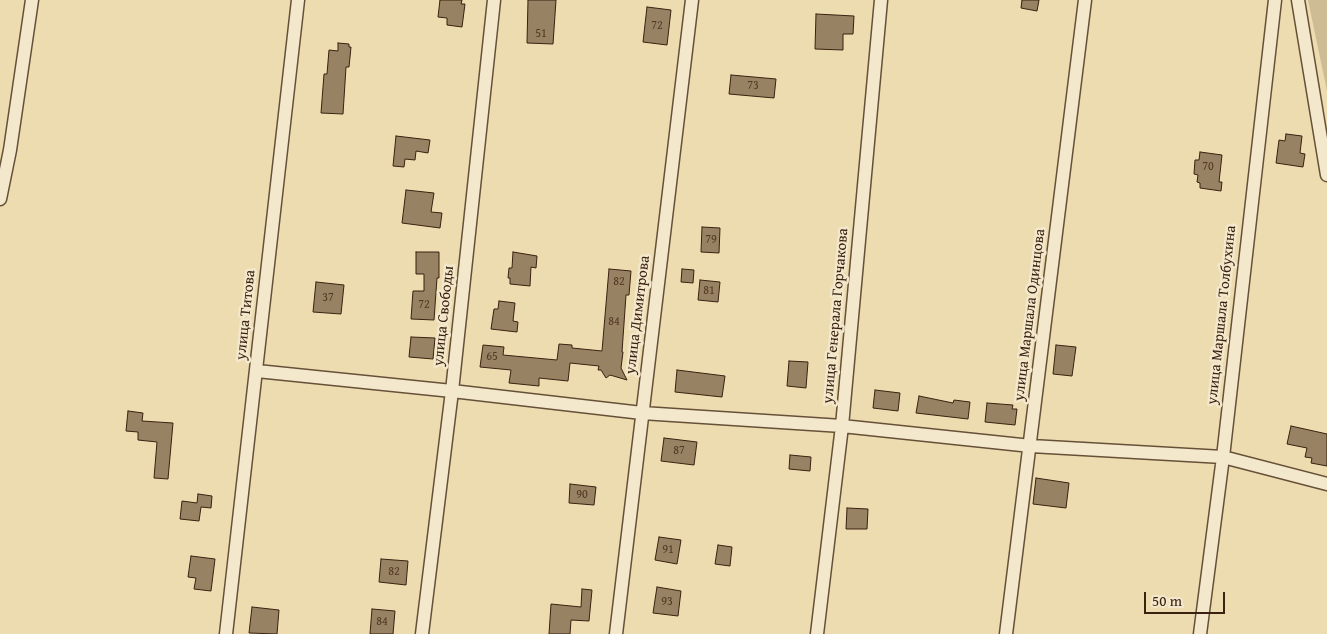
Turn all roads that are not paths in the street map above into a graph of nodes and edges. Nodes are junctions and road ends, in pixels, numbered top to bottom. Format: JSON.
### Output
{"nodes":[{"id":1,"x":32,"y":0,"type":"edge"},
{"id":2,"x":298,"y":0,"type":"edge"},
{"id":3,"x":494,"y":0,"type":"edge"},
{"id":4,"x":692,"y":0,"type":"edge"},
{"id":5,"x":881,"y":0,"type":"edge"},
{"id":6,"x":1085,"y":0,"type":"edge"},
{"id":7,"x":1275,"y":0,"type":"edge"},
{"id":8,"x":1298,"y":0,"type":"edge"},
{"id":9,"x":1327,"y":175,"type":"edge"},
{"id":10,"x":0,"y":199,"type":"edge"},
{"id":11,"x":256,"y":371,"type":"junction"},
{"id":12,"x":452,"y":391,"type":"junction"},
{"id":13,"x":642,"y":413,"type":"junction"},
{"id":14,"x":842,"y":426,"type":"junction"},
{"id":15,"x":1031,"y":446,"type":"junction"},
{"id":16,"x":1223,"y":457,"type":"junction"},
{"id":17,"x":1327,"y":484,"type":"edge"},
{"id":18,"x":226,"y":634,"type":"edge"},
{"id":19,"x":422,"y":634,"type":"edge"},
{"id":20,"x":616,"y":634,"type":"edge"},
{"id":21,"x":817,"y":634,"type":"edge"},
{"id":22,"x":1006,"y":634,"type":"edge"},
{"id":23,"x":1200,"y":634,"type":"edge"}],
"edges":[{"from":1,"to":10,"type":"street"},
{"from":2,"to":11,"type":"street","name":"улица Титова"},
{"from":3,"to":12,"type":"street","name":"улица Свободы"},
{"from":4,"to":13,"type":"street","name":"улица Димитрова"},
{"from":5,"to":14,"type":"street","name":"улица Генерала Горчакова"},
{"from":6,"to":15,"type":"street","name":"улица Маршала Одинцова"},
{"from":7,"to":16,"type":"street","name":"улица Маршала Толбухина"},
{"from":8,"to":9,"type":"street"},
{"from":11,"to":12,"type":"street"},
{"from":11,"to":18,"type":"street","name":"улица Титова"},
{"from":12,"to":13,"type":"street"},
{"from":12,"to":19,"type":"street","name":"улица Свободы"},
{"from":13,"to":14,"type":"street"},
{"from":13,"to":20,"type":"street","name":"улица Димитрова"},
{"from":14,"to":15,"type":"street"},
{"from":14,"to":21,"type":"street","name":"улица Генерала Горчакова"},
{"from":15,"to":16,"type":"street"},
{"from":15,"to":22,"type":"street","name":"улица Маршала Одинцова"},
{"from":16,"to":17,"type":"street"},
{"from":16,"to":23,"type":"street","name":"улица Маршала Толбухина"}]}
